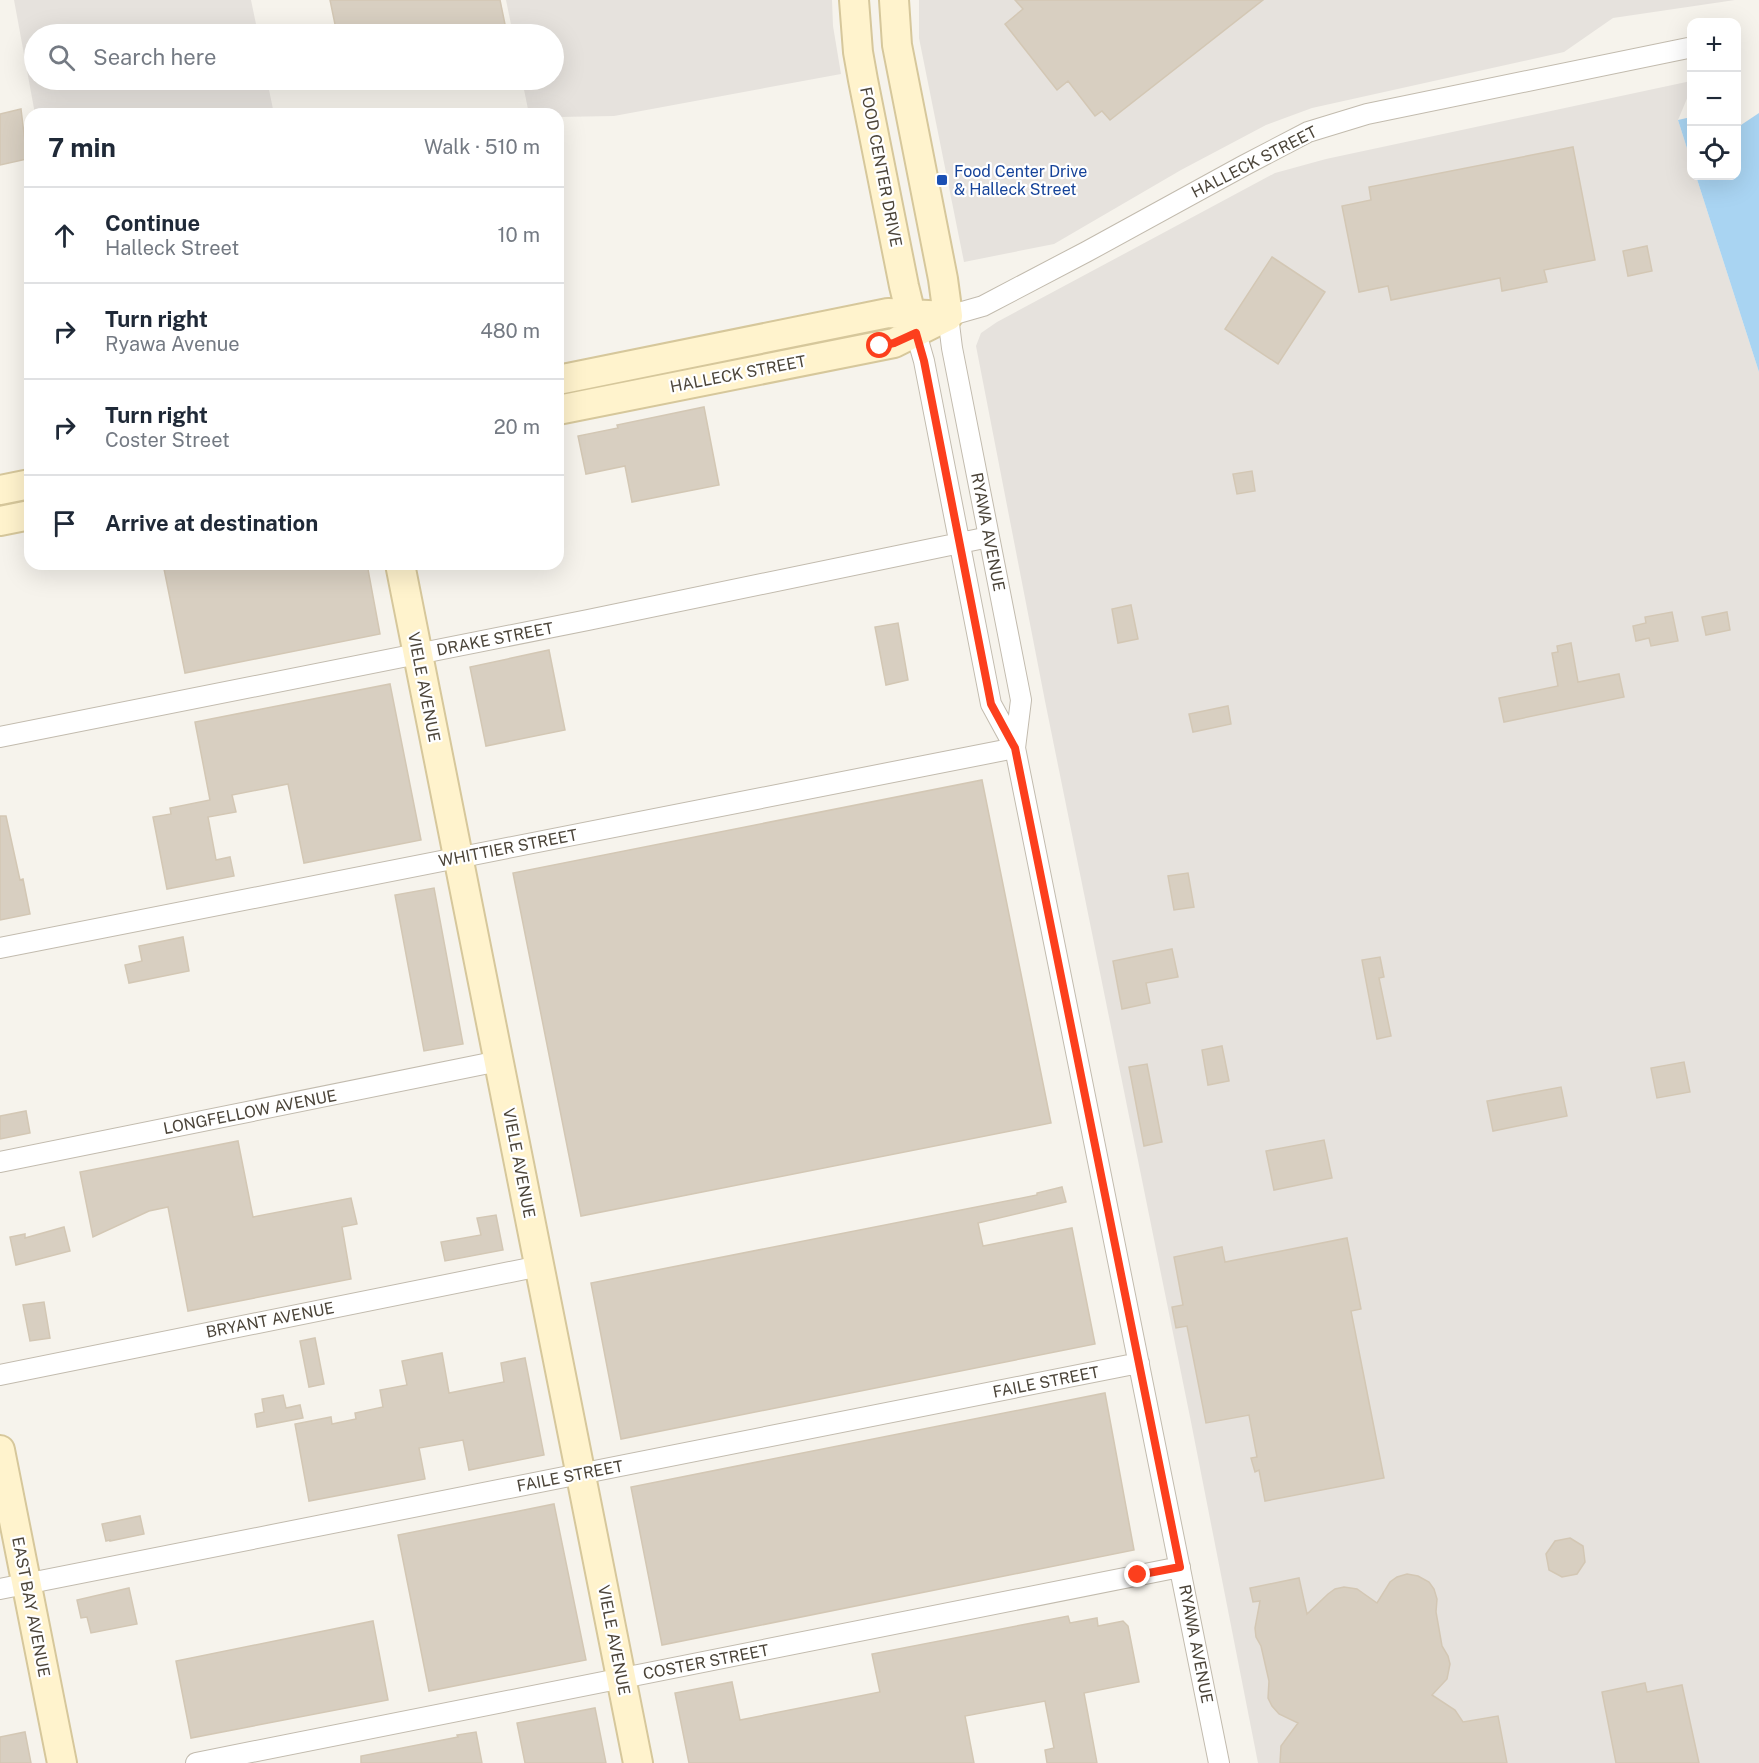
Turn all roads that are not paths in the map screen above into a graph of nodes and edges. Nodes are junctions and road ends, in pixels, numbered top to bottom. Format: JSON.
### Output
{"nodes":[{"id":1,"x":854,"y":0,"type":"edge"},
{"id":2,"x":894,"y":0,"type":"edge"},
{"id":3,"x":1687,"y":48,"type":"edge"},
{"id":4,"x":948,"y":316,"type":"junction"},
{"id":5,"x":913,"y":323,"type":"junction"},
{"id":6,"x":564,"y":379,"type":"edge"},
{"id":7,"x":564,"y":409,"type":"edge"},
{"id":8,"x":24,"y":485,"type":"edge"},
{"id":9,"x":0,"y":490,"type":"edge"},
{"id":10,"x":24,"y":516,"type":"edge"},
{"id":11,"x":0,"y":521,"type":"edge"},
{"id":12,"x":989,"y":537,"type":"junction"},
{"id":13,"x":960,"y":544,"type":"junction"},
{"id":14,"x":401,"y":570,"type":"edge"},
{"id":15,"x":418,"y":655,"type":"junction"},
{"id":16,"x":0,"y":736,"type":"edge"},
{"id":17,"x":1015,"y":748,"type":"junction"},
{"id":18,"x":458,"y":857,"type":"junction"},
{"id":19,"x":0,"y":948,"type":"edge"},
{"id":20,"x":499,"y":1061,"type":"junction"},
{"id":21,"x":0,"y":1162,"type":"edge"},
{"id":22,"x":540,"y":1266,"type":"junction"},
{"id":23,"x":1139,"y":1363,"type":"junction"},
{"id":24,"x":0,"y":1375,"type":"edge"},
{"id":25,"x":0,"y":1450,"type":"edge"},
{"id":26,"x":581,"y":1474,"type":"junction"},
{"id":27,"x":1180,"y":1567,"type":"junction"},
{"id":28,"x":13,"y":1586,"type":"edge"},
{"id":29,"x":621,"y":1679,"type":"junction"},
{"id":30,"x":62,"y":1763,"type":"edge"},
{"id":31,"x":196,"y":1763,"type":"edge"},
{"id":32,"x":638,"y":1763,"type":"edge"},
{"id":33,"x":1220,"y":1763,"type":"edge"}],
"edges":[{"from":1,"to":5,"type":"main road","name":"FOOD CENTER DRIVE"},
{"from":2,"to":4,"type":"main road"},
{"from":3,"to":4,"type":"street","name":"HALLECK STREET"},
{"from":4,"to":5,"type":"main road"},
{"from":4,"to":12,"type":"street","name":"RYAWA AVENUE"},
{"from":5,"to":6,"type":"main road","name":"HALLECK STREET"},
{"from":5,"to":7,"type":"main road","name":"HALLECK STREET"},
{"from":5,"to":13,"type":"street","name":"RYAWA AVENUE"},
{"from":8,"to":9,"type":"main road"},
{"from":10,"to":11,"type":"main road"},
{"from":12,"to":13,"type":"street","name":"DRAKE STREET"},
{"from":12,"to":17,"type":"street","name":"RYAWA AVENUE"},
{"from":13,"to":15,"type":"street","name":"DRAKE STREET"},
{"from":13,"to":17,"type":"street","name":"RYAWA AVENUE"},
{"from":14,"to":15,"type":"main road","name":"VIELE AVENUE"},
{"from":15,"to":16,"type":"street","name":"DRAKE STREET"},
{"from":15,"to":18,"type":"main road","name":"VIELE AVENUE"},
{"from":17,"to":18,"type":"street","name":"WHITTIER STREET"},
{"from":17,"to":23,"type":"street","name":"RYAWA AVENUE"},
{"from":18,"to":19,"type":"street","name":"WHITTIER STREET"},
{"from":18,"to":20,"type":"main road","name":"VIELE AVENUE"},
{"from":20,"to":21,"type":"street","name":"LONGFELLOW AVENUE"},
{"from":20,"to":22,"type":"main road","name":"VIELE AVENUE"},
{"from":22,"to":24,"type":"street","name":"BRYANT AVENUE"},
{"from":22,"to":26,"type":"main road","name":"VIELE AVENUE"},
{"from":23,"to":26,"type":"street","name":"FAILE STREET"},
{"from":23,"to":27,"type":"street","name":"RYAWA AVENUE"},
{"from":25,"to":28,"type":"main road","name":"EAST BAY AVENUE"},
{"from":26,"to":28,"type":"street","name":"FAILE STREET"},
{"from":26,"to":29,"type":"main road","name":"VIELE AVENUE"},
{"from":27,"to":29,"type":"street","name":"COSTER STREET"},
{"from":27,"to":33,"type":"street","name":"RYAWA AVENUE"},
{"from":28,"to":30,"type":"main road","name":"EAST BAY AVENUE"},
{"from":29,"to":31,"type":"street","name":"COSTER STREET"},
{"from":29,"to":32,"type":"main road","name":"VIELE AVENUE"}]}
